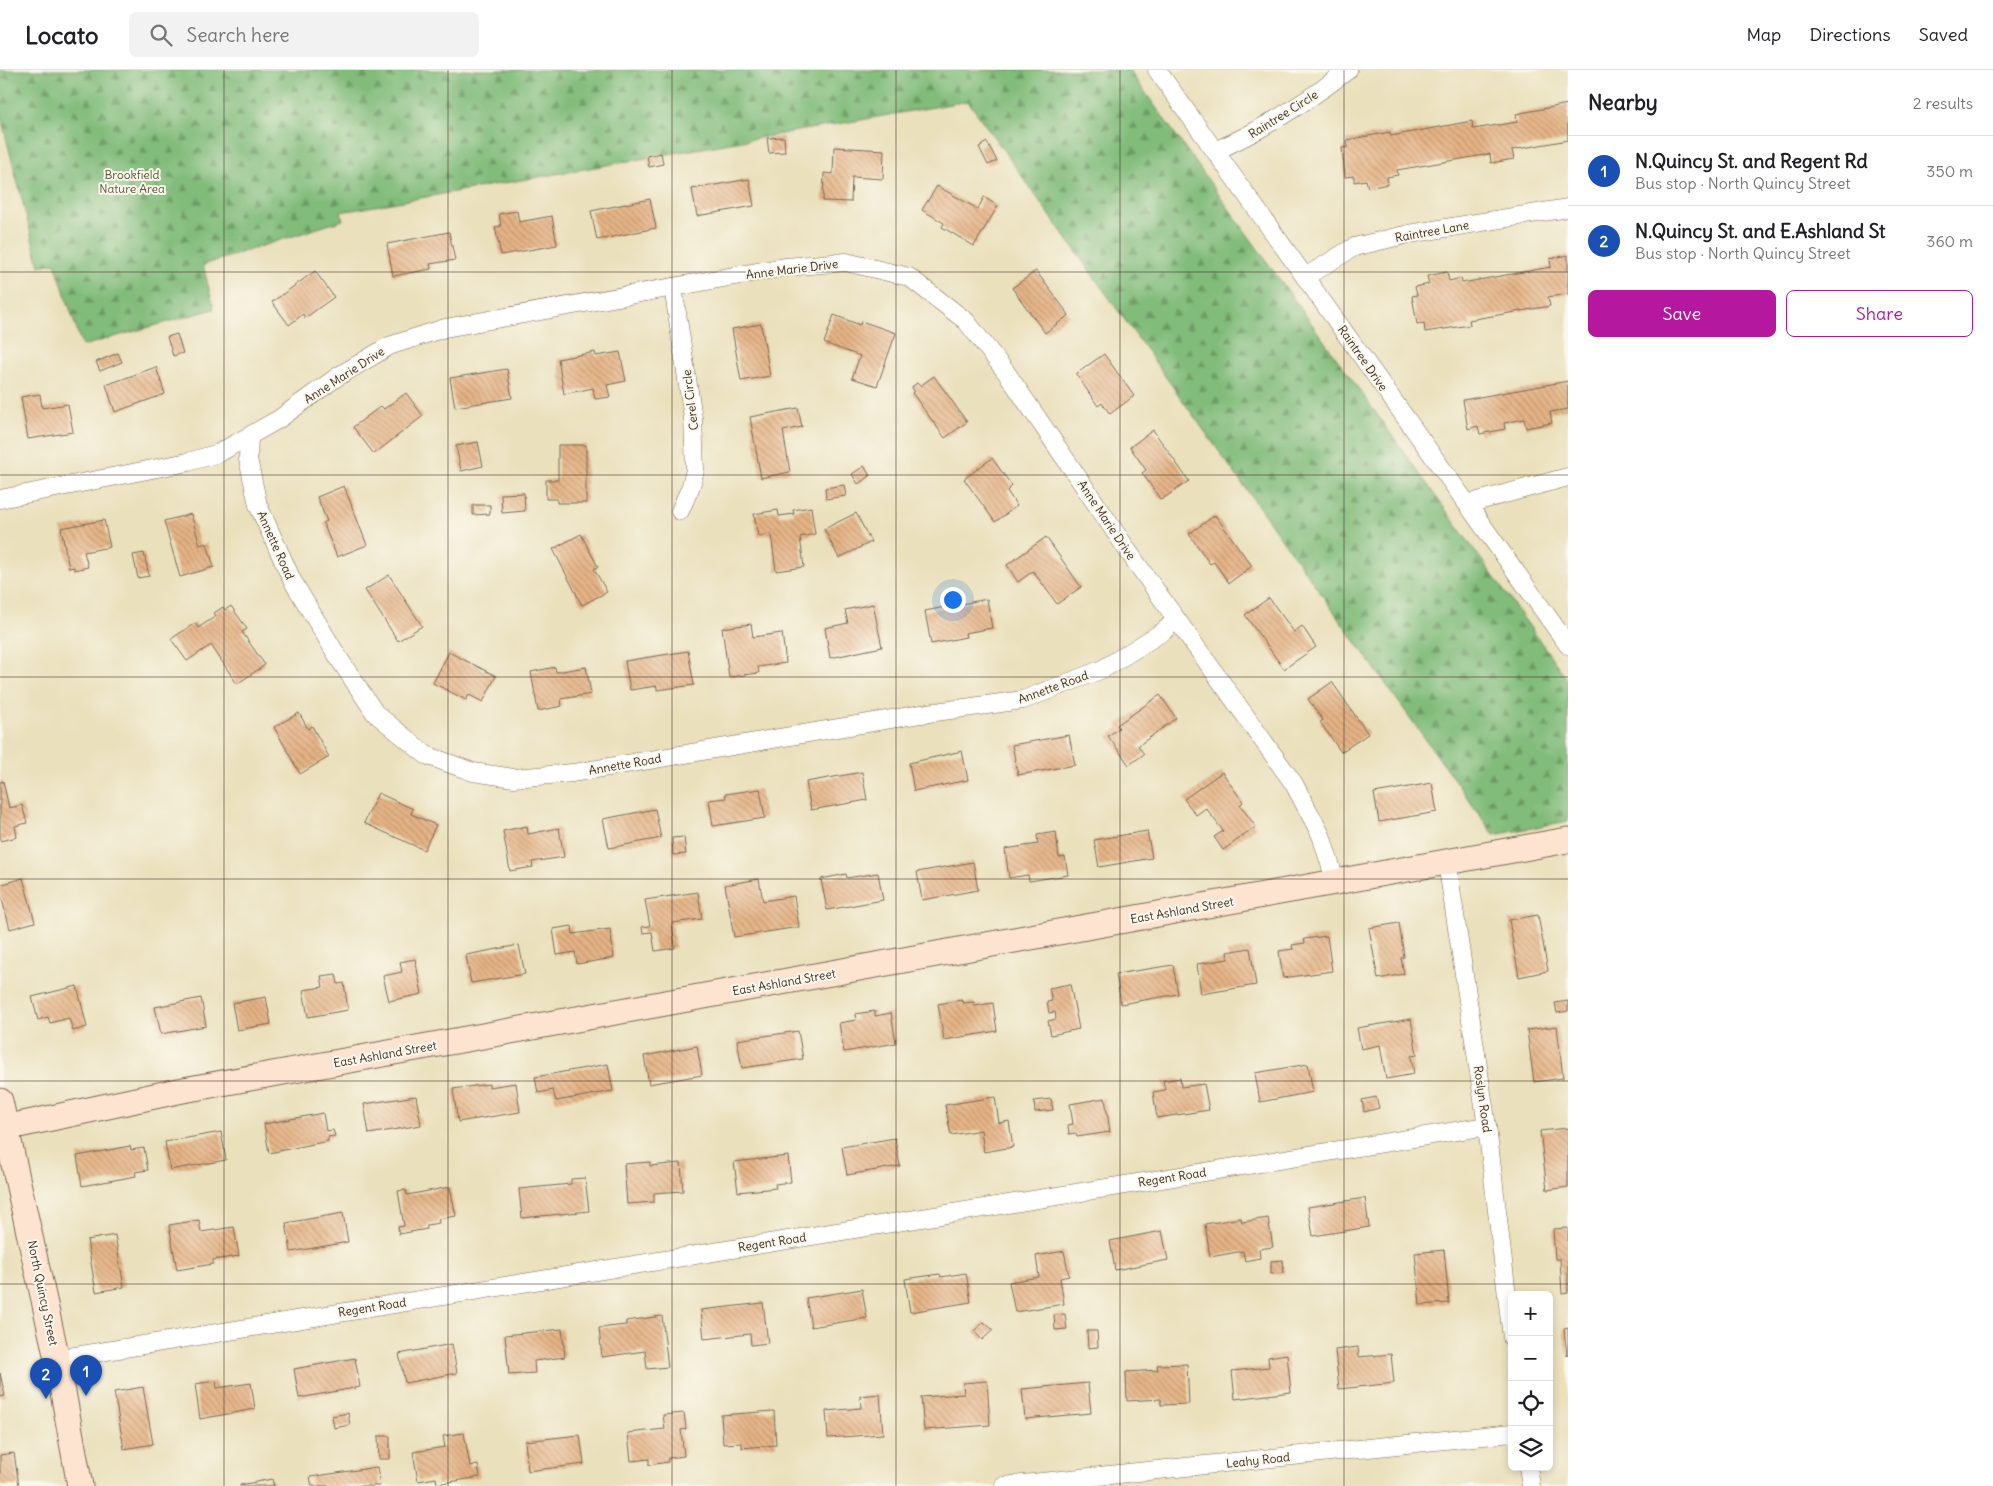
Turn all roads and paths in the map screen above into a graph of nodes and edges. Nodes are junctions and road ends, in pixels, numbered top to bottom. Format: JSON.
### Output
{"nodes":[{"id":1,"x":1157,"y":70,"type":"edge"},
{"id":2,"x":1348,"y":70,"type":"edge"},
{"id":3,"x":1215,"y":151,"type":"junction"},
{"id":4,"x":1568,"y":208,"type":"edge"},
{"id":5,"x":1305,"y":277,"type":"junction"},
{"id":6,"x":673,"y":287,"type":"junction"},
{"id":7,"x":249,"y":437,"type":"junction"},
{"id":8,"x":1568,"y":477,"type":"edge"},
{"id":9,"x":0,"y":498,"type":"edge"},
{"id":10,"x":1467,"y":504,"type":"junction"},
{"id":11,"x":680,"y":511,"type":"dead end"},
{"id":12,"x":1176,"y":619,"type":"junction"},
{"id":13,"x":1568,"y":646,"type":"edge"},
{"id":14,"x":1568,"y":840,"type":"edge"},
{"id":15,"x":1447,"y":862,"type":"junction"},
{"id":16,"x":1336,"y":882,"type":"junction"},
{"id":17,"x":0,"y":1101,"type":"edge"},
{"id":18,"x":1487,"y":1126,"type":"junction"},
{"id":19,"x":3,"y":1128,"type":"edge"},
{"id":20,"x":1512,"y":1336,"type":"edge"},
{"id":21,"x":57,"y":1359,"type":"junction"},
{"id":22,"x":1508,"y":1433,"type":"edge"},
{"id":23,"x":1529,"y":1471,"type":"edge"},
{"id":24,"x":80,"y":1486,"type":"edge"},
{"id":25,"x":1004,"y":1486,"type":"edge"},
{"id":26,"x":1531,"y":1486,"type":"edge"}],
"edges":[{"from":1,"to":3,"type":"street","name":"Raintree Drive"},
{"from":2,"to":3,"type":"street","name":"Raintree Circle"},
{"from":3,"to":5,"type":"street","name":"Raintree Drive"},
{"from":4,"to":5,"type":"street","name":"Raintree Lane"},
{"from":5,"to":10,"type":"street","name":"Raintree Drive"},
{"from":6,"to":7,"type":"street","name":"Anne Marie Drive"},
{"from":6,"to":11,"type":"street","name":"Cerel Circle"},
{"from":6,"to":12,"type":"street","name":"Anne Marie Drive"},
{"from":7,"to":9,"type":"street","name":"Anne Marie Drive"},
{"from":7,"to":12,"type":"street","name":"Annette Road"},
{"from":8,"to":10,"type":"street"},
{"from":10,"to":13,"type":"street","name":"Raintree Drive"},
{"from":12,"to":16,"type":"street","name":"Anne Marie Drive"},
{"from":14,"to":15,"type":"main road","name":"East Ashland Street"},
{"from":15,"to":16,"type":"main road","name":"East Ashland Street"},
{"from":15,"to":18,"type":"street","name":"Roslyn Road"},
{"from":16,"to":19,"type":"main road","name":"East Ashland Street"},
{"from":17,"to":19,"type":"main road","name":"North Quincy Street"},
{"from":18,"to":20,"type":"street","name":"Roslyn Road"},
{"from":18,"to":21,"type":"street","name":"Regent Road"},
{"from":19,"to":21,"type":"main road","name":"North Quincy Street"},
{"from":21,"to":24,"type":"main road","name":"North Quincy Street"},
{"from":22,"to":25,"type":"street","name":"Leahy Road"},
{"from":23,"to":26,"type":"street"}]}
